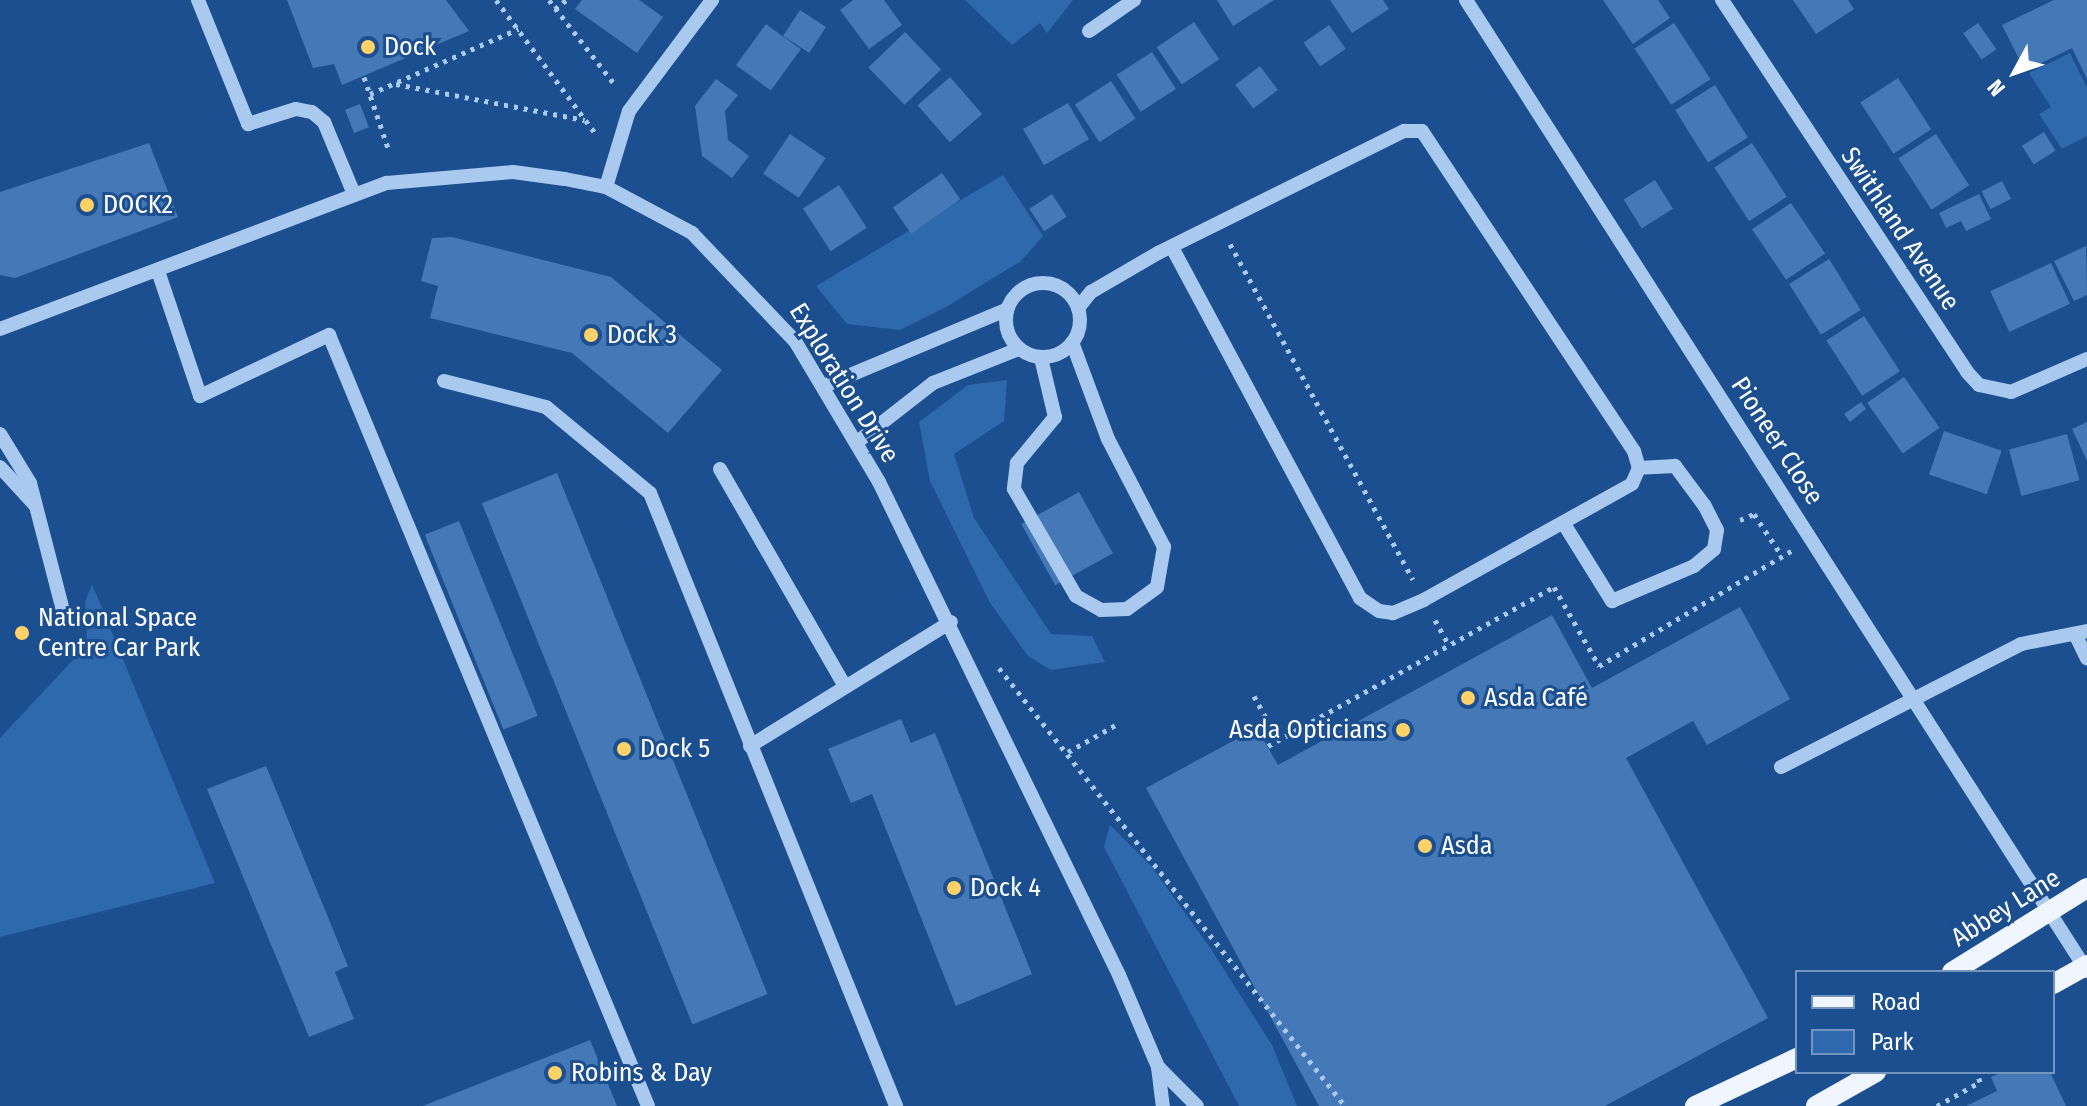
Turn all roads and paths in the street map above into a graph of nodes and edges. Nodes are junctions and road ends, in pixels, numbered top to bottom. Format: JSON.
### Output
{"nodes":[{"id":1,"x":198,"y":0,"type":"edge"},
{"id":2,"x":496,"y":0,"type":"edge"},
{"id":3,"x":549,"y":0,"type":"edge"},
{"id":4,"x":566,"y":0,"type":"edge"},
{"id":5,"x":712,"y":0,"type":"edge"},
{"id":6,"x":1466,"y":0,"type":"edge"},
{"id":7,"x":1722,"y":0,"type":"edge"},
{"id":8,"x":1128,"y":2,"type":"edge"},
{"id":9,"x":555,"y":9,"type":"junction"},
{"id":10,"x":518,"y":29,"type":"junction"},
{"id":11,"x":1089,"y":31,"type":"dead end"},
{"id":12,"x":364,"y":77,"type":"dead end"},
{"id":13,"x":396,"y":84,"type":"junction"},
{"id":14,"x":616,"y":87,"type":"dead end"},
{"id":15,"x":370,"y":94,"type":"junction"},
{"id":16,"x":586,"y":121,"type":"junction"},
{"id":17,"x":389,"y":151,"type":"dead end"},
{"id":18,"x":614,"y":157,"type":"junction"},
{"id":19,"x":606,"y":187,"type":"junction"},
{"id":20,"x":354,"y":194,"type":"junction"},
{"id":21,"x":1220,"y":225,"type":"junction"},
{"id":22,"x":1172,"y":247,"type":"junction"},
{"id":23,"x":158,"y":271,"type":"junction"},
{"id":24,"x":1078,"y":308,"type":"junction"},
{"id":25,"x":1006,"y":310,"type":"junction"},
{"id":26,"x":0,"y":329,"type":"edge"},
{"id":27,"x":1072,"y":342,"type":"junction"},
{"id":28,"x":1019,"y":349,"type":"junction"},
{"id":29,"x":1041,"y":358,"type":"junction"},
{"id":30,"x":2087,"y":359,"type":"edge"},
{"id":31,"x":444,"y":381,"type":"dead end"},
{"id":32,"x":824,"y":386,"type":"junction"},
{"id":33,"x":0,"y":434,"type":"edge"},
{"id":34,"x":856,"y":443,"type":"junction"},
{"id":35,"x":0,"y":467,"type":"edge"},
{"id":36,"x":1639,"y":468,"type":"junction"},
{"id":37,"x":720,"y":469,"type":"dead end"},
{"id":38,"x":36,"y":507,"type":"junction"},
{"id":39,"x":1564,"y":524,"type":"junction"},
{"id":40,"x":1717,"y":530,"type":"junction"},
{"id":41,"x":1782,"y":556,"type":"junction"},
{"id":42,"x":1803,"y":562,"type":"dead end"},
{"id":43,"x":1424,"y":600,"type":"junction"},
{"id":44,"x":63,"y":611,"type":"dead end"},
{"id":45,"x":951,"y":622,"type":"junction"},
{"id":46,"x":2082,"y":633,"type":"edge"},
{"id":47,"x":1449,"y":645,"type":"junction"},
{"id":48,"x":2087,"y":659,"type":"edge"},
{"id":49,"x":979,"y":679,"type":"junction"},
{"id":50,"x":845,"y":686,"type":"junction"},
{"id":51,"x":1254,"y":696,"type":"dead end"},
{"id":52,"x":1914,"y":698,"type":"junction"},
{"id":53,"x":1119,"y":723,"type":"dead end"},
{"id":54,"x":1278,"y":740,"type":"junction"},
{"id":55,"x":750,"y":746,"type":"junction"},
{"id":56,"x":1268,"y":746,"type":"dead end"},
{"id":57,"x":1068,"y":752,"type":"junction"},
{"id":58,"x":1781,"y":767,"type":"dead end"},
{"id":59,"x":2087,"y":888,"type":"edge"},
{"id":60,"x":2051,"y":906,"type":"junction"},
{"id":61,"x":2086,"y":968,"type":"edge"},
{"id":62,"x":1955,"y":970,"type":"edge"},
{"id":63,"x":2055,"y":983,"type":"edge"},
{"id":64,"x":1795,"y":1059,"type":"edge"},
{"id":65,"x":1158,"y":1067,"type":"junction"},
{"id":66,"x":1872,"y":1074,"type":"edge"},
{"id":67,"x":1978,"y":1074,"type":"edge"},
{"id":68,"x":1702,"y":1103,"type":"edge"},
{"id":69,"x":648,"y":1106,"type":"edge"},
{"id":70,"x":896,"y":1106,"type":"edge"},
{"id":71,"x":1163,"y":1106,"type":"edge"},
{"id":72,"x":1197,"y":1106,"type":"edge"},
{"id":73,"x":1345,"y":1106,"type":"edge"},
{"id":74,"x":1816,"y":1106,"type":"edge"},
{"id":75,"x":1937,"y":1106,"type":"edge"}],
"edges":[{"from":1,"to":20,"type":"street"},
{"from":2,"to":10,"type":"path"},
{"from":3,"to":9,"type":"path"},
{"from":4,"to":9,"type":"path"},
{"from":5,"to":18,"type":"street"},
{"from":6,"to":52,"type":"street","name":"Pioneer Close"},
{"from":7,"to":30,"type":"street","name":"Swithland Avenue"},
{"from":8,"to":11,"type":"street"},
{"from":9,"to":14,"type":"path"},
{"from":10,"to":13,"type":"path"},
{"from":10,"to":16,"type":"path"},
{"from":12,"to":15,"type":"path"},
{"from":13,"to":15,"type":"path"},
{"from":13,"to":16,"type":"path"},
{"from":15,"to":17,"type":"path"},
{"from":16,"to":18,"type":"path"},
{"from":18,"to":19,"type":"street"},
{"from":19,"to":20,"type":"street","name":"Exploration Drive"},
{"from":19,"to":32,"type":"street","name":"Exploration Drive"},
{"from":20,"to":23,"type":"street","name":"Exploration Drive"},
{"from":21,"to":22,"type":"street"},
{"from":21,"to":36,"type":"street"},
{"from":21,"to":43,"type":"path"},
{"from":22,"to":24,"type":"street"},
{"from":22,"to":43,"type":"street"},
{"from":23,"to":26,"type":"street","name":"Exploration Drive"},
{"from":23,"to":69,"type":"street"},
{"from":24,"to":25,"type":"street"},
{"from":24,"to":27,"type":"street"},
{"from":25,"to":28,"type":"street"},
{"from":25,"to":32,"type":"street"},
{"from":27,"to":29,"type":"street"},
{"from":27,"to":29,"type":"street"},
{"from":28,"to":29,"type":"street"},
{"from":28,"to":34,"type":"street"},
{"from":31,"to":55,"type":"street"},
{"from":32,"to":34,"type":"street","name":"Exploration Drive"},
{"from":33,"to":38,"type":"street"},
{"from":34,"to":45,"type":"street","name":"Exploration Drive"},
{"from":35,"to":38,"type":"street"},
{"from":36,"to":39,"type":"street"},
{"from":36,"to":40,"type":"street"},
{"from":37,"to":50,"type":"street"},
{"from":38,"to":44,"type":"street"},
{"from":39,"to":40,"type":"street"},
{"from":39,"to":43,"type":"street"},
{"from":40,"to":41,"type":"path"},
{"from":41,"to":42,"type":"path"},
{"from":41,"to":47,"type":"path"},
{"from":43,"to":47,"type":"path"},
{"from":45,"to":49,"type":"street","name":"Exploration Drive"},
{"from":45,"to":50,"type":"street"},
{"from":46,"to":48,"type":"street"},
{"from":46,"to":52,"type":"street"},
{"from":47,"to":54,"type":"path"},
{"from":49,"to":57,"type":"path"},
{"from":49,"to":65,"type":"street","name":"Exploration Drive"},
{"from":50,"to":55,"type":"street"},
{"from":51,"to":54,"type":"path"},
{"from":52,"to":58,"type":"street"},
{"from":52,"to":60,"type":"street","name":"Pioneer Close"},
{"from":53,"to":57,"type":"path"},
{"from":54,"to":56,"type":"path"},
{"from":55,"to":70,"type":"street"},
{"from":57,"to":73,"type":"path"},
{"from":59,"to":60,"type":"main road","name":"Abbey Lane"},
{"from":60,"to":61,"type":"street","name":"Pioneer Close"},
{"from":60,"to":62,"type":"main road","name":"Abbey Lane"},
{"from":61,"to":63,"type":"main road"},
{"from":64,"to":68,"type":"main road"},
{"from":65,"to":71,"type":"street","name":"Exploration Drive"},
{"from":65,"to":72,"type":"street","name":"Exploration Drive"},
{"from":66,"to":74,"type":"main road"},
{"from":67,"to":75,"type":"path"}]}
